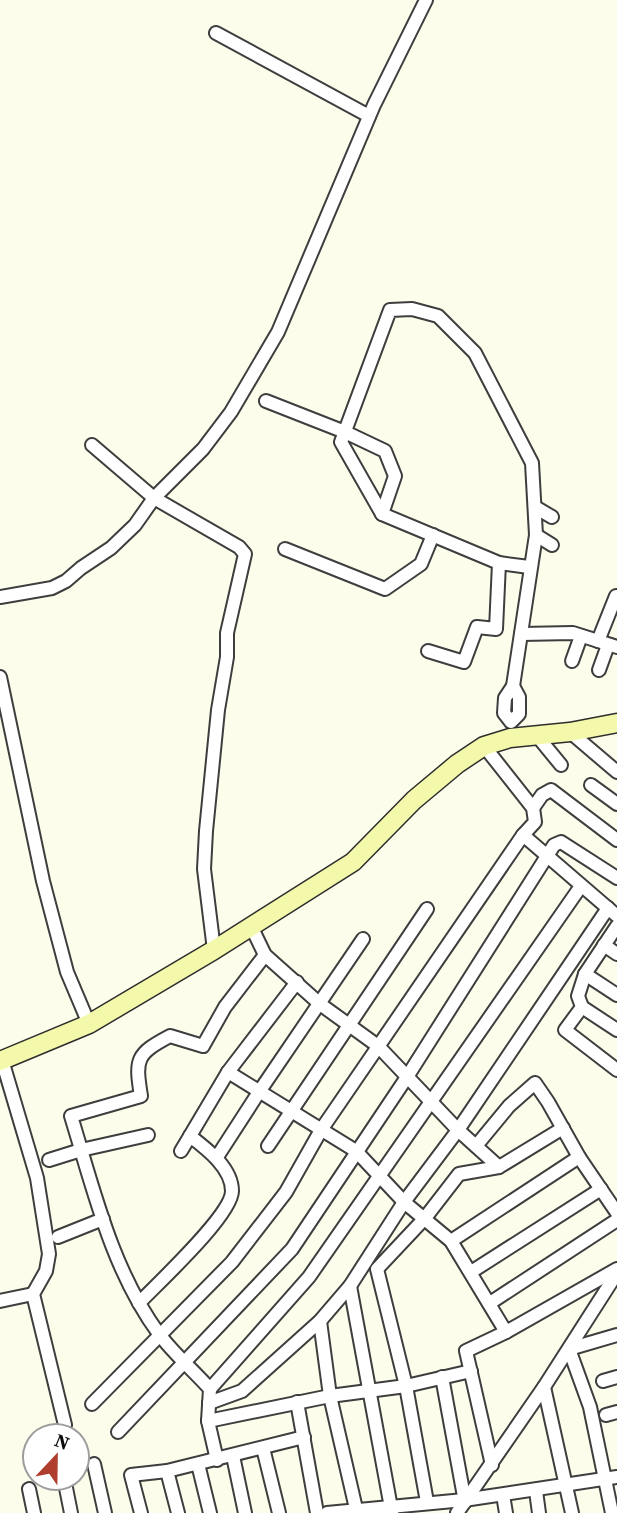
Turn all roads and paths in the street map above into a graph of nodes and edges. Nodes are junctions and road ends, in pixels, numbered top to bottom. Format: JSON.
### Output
{"nodes":[{"id":1,"x":426,"y":0,"type":"edge"},
{"id":2,"x":216,"y":33,"type":"dead end"},
{"id":3,"x":369,"y":116,"type":"junction"},
{"id":4,"x":265,"y":401,"type":"dead end"},
{"id":5,"x":345,"y":432,"type":"junction"},
{"id":6,"x":92,"y":446,"type":"dead end"},
{"id":7,"x":154,"y":498,"type":"junction"},
{"id":8,"x":535,"y":507,"type":"junction"},
{"id":9,"x":382,"y":514,"type":"junction"},
{"id":10,"x":552,"y":517,"type":"dead end"},
{"id":11,"x":433,"y":535,"type":"junction"},
{"id":12,"x":536,"y":535,"type":"junction"},
{"id":13,"x":552,"y":545,"type":"dead end"},
{"id":14,"x":285,"y":549,"type":"dead end"},
{"id":15,"x":499,"y":563,"type":"junction"},
{"id":16,"x":530,"y":567,"type":"junction"},
{"id":17,"x":616,"y":596,"type":"edge"},
{"id":18,"x":0,"y":597,"type":"edge"},
{"id":19,"x":522,"y":634,"type":"junction"},
{"id":20,"x":581,"y":636,"type":"junction"},
{"id":21,"x":611,"y":644,"type":"edge"},
{"id":22,"x":428,"y":651,"type":"dead end"},
{"id":23,"x":572,"y":661,"type":"dead end"},
{"id":24,"x":599,"y":670,"type":"dead end"},
{"id":25,"x":0,"y":677,"type":"edge"},
{"id":26,"x":617,"y":723,"type":"edge"},
{"id":27,"x":511,"y":730,"type":"junction"},
{"id":28,"x":570,"y":732,"type":"junction"},
{"id":29,"x":538,"y":737,"type":"junction"},
{"id":30,"x":484,"y":746,"type":"junction"},
{"id":31,"x":561,"y":765,"type":"dead end"},
{"id":32,"x":617,"y":772,"type":"edge"},
{"id":33,"x":592,"y":785,"type":"dead end"},
{"id":34,"x":617,"y":804,"type":"edge"},
{"id":35,"x":533,"y":807,"type":"junction"},
{"id":36,"x":523,"y":835,"type":"junction"},
{"id":37,"x":617,"y":841,"type":"edge"},
{"id":38,"x":547,"y":858,"type":"junction"},
{"id":39,"x":617,"y":878,"type":"edge"},
{"id":40,"x":580,"y":886,"type":"junction"},
{"id":41,"x":427,"y":909,"type":"dead end"},
{"id":42,"x":613,"y":912,"type":"edge"},
{"id":43,"x":251,"y":926,"type":"junction"},
{"id":44,"x":617,"y":926,"type":"edge"},
{"id":45,"x":363,"y":939,"type":"dead end"},
{"id":46,"x":604,"y":945,"type":"junction"},
{"id":47,"x":214,"y":950,"type":"junction"},
{"id":48,"x":617,"y":954,"type":"edge"},
{"id":49,"x":265,"y":955,"type":"junction"},
{"id":50,"x":585,"y":974,"type":"junction"},
{"id":51,"x":297,"y":982,"type":"junction"},
{"id":52,"x":617,"y":995,"type":"edge"},
{"id":53,"x":320,"y":1004,"type":"junction"},
{"id":54,"x":582,"y":1007,"type":"junction"},
{"id":55,"x":89,"y":1024,"type":"junction"},
{"id":56,"x":349,"y":1025,"type":"junction"},
{"id":57,"x":617,"y":1030,"type":"edge"},
{"id":58,"x":378,"y":1046,"type":"junction"},
{"id":59,"x":1,"y":1061,"type":"edge"},
{"id":60,"x":617,"y":1070,"type":"edge"},
{"id":61,"x":228,"y":1072,"type":"junction"},
{"id":62,"x":407,"y":1077,"type":"junction"},
{"id":63,"x":259,"y":1092,"type":"junction"},
{"id":64,"x":432,"y":1103,"type":"junction"},
{"id":65,"x":290,"y":1111,"type":"junction"},
{"id":66,"x":563,"y":1128,"type":"junction"},
{"id":67,"x":321,"y":1130,"type":"junction"},
{"id":68,"x":458,"y":1130,"type":"junction"},
{"id":69,"x":148,"y":1135,"type":"dead end"},
{"id":70,"x":190,"y":1136,"type":"junction"},
{"id":71,"x":268,"y":1146,"type":"dead end"},
{"id":72,"x":476,"y":1146,"type":"junction"},
{"id":73,"x":81,"y":1150,"type":"junction"},
{"id":74,"x":181,"y":1151,"type":"dead end"},
{"id":75,"x":356,"y":1151,"type":"junction"},
{"id":76,"x":217,"y":1157,"type":"junction"},
{"id":77,"x":579,"y":1157,"type":"junction"},
{"id":78,"x":50,"y":1160,"type":"dead end"},
{"id":79,"x":499,"y":1167,"type":"junction"},
{"id":80,"x":381,"y":1175,"type":"junction"},
{"id":81,"x":601,"y":1189,"type":"junction"},
{"id":82,"x":404,"y":1202,"type":"junction"},
{"id":83,"x":617,"y":1213,"type":"edge"},
{"id":84,"x":103,"y":1219,"type":"junction"},
{"id":85,"x":425,"y":1219,"type":"junction"},
{"id":86,"x":617,"y":1220,"type":"edge"},
{"id":87,"x":58,"y":1237,"type":"dead end"},
{"id":88,"x":451,"y":1241,"type":"junction"},
{"id":89,"x":617,"y":1271,"type":"edge"},
{"id":90,"x":471,"y":1272,"type":"junction"},
{"id":91,"x":350,"y":1286,"type":"junction"},
{"id":92,"x":33,"y":1294,"type":"junction"},
{"id":93,"x":617,"y":1298,"type":"edge"},
{"id":94,"x":0,"y":1301,"type":"edge"},
{"id":95,"x":601,"y":1302,"type":"junction"},
{"id":96,"x":139,"y":1303,"type":"junction"},
{"id":97,"x":490,"y":1303,"type":"junction"},
{"id":98,"x":320,"y":1321,"type":"junction"},
{"id":99,"x":506,"y":1332,"type":"junction"},
{"id":100,"x":617,"y":1335,"type":"edge"},
{"id":101,"x":160,"y":1336,"type":"junction"},
{"id":102,"x":569,"y":1349,"type":"junction"},
{"id":103,"x":184,"y":1361,"type":"junction"},
{"id":104,"x":471,"y":1371,"type":"junction"},
{"id":105,"x":442,"y":1377,"type":"junction"},
{"id":106,"x":617,"y":1377,"type":"edge"},
{"id":107,"x":603,"y":1381,"type":"dead end"},
{"id":108,"x":406,"y":1386,"type":"junction"},
{"id":109,"x":544,"y":1387,"type":"junction"},
{"id":110,"x":370,"y":1392,"type":"junction"},
{"id":111,"x":210,"y":1396,"type":"junction"},
{"id":112,"x":330,"y":1396,"type":"junction"},
{"id":113,"x":297,"y":1402,"type":"junction"},
{"id":114,"x":92,"y":1404,"type":"dead end"},
{"id":115,"x":208,"y":1421,"type":"junction"},
{"id":116,"x":64,"y":1422,"type":"edge"},
{"id":117,"x":118,"y":1432,"type":"dead end"},
{"id":118,"x":304,"y":1437,"type":"junction"},
{"id":119,"x":263,"y":1448,"type":"junction"},
{"id":120,"x":233,"y":1456,"type":"junction"},
{"id":121,"x":217,"y":1460,"type":"junction"},
{"id":122,"x":94,"y":1464,"type":"dead end"},
{"id":123,"x":198,"y":1464,"type":"junction"},
{"id":124,"x":492,"y":1465,"type":"junction"},
{"id":125,"x":167,"y":1471,"type":"junction"},
{"id":126,"x":611,"y":1478,"type":"edge"},
{"id":127,"x":566,"y":1486,"type":"junction"},
{"id":128,"x":536,"y":1491,"type":"junction"},
{"id":129,"x":30,"y":1492,"type":"edge"},
{"id":130,"x":67,"y":1492,"type":"edge"},
{"id":131,"x":502,"y":1495,"type":"junction"},
{"id":132,"x":427,"y":1502,"type":"junction"},
{"id":133,"x":465,"y":1507,"type":"edge"},
{"id":134,"x":391,"y":1509,"type":"edge"},
{"id":135,"x":356,"y":1511,"type":"edge"},
{"id":136,"x":34,"y":1513,"type":"edge"},
{"id":137,"x":71,"y":1513,"type":"edge"},
{"id":138,"x":105,"y":1513,"type":"edge"},
{"id":139,"x":141,"y":1513,"type":"edge"},
{"id":140,"x":178,"y":1513,"type":"edge"},
{"id":141,"x":210,"y":1513,"type":"edge"},
{"id":142,"x":245,"y":1513,"type":"edge"},
{"id":143,"x":279,"y":1513,"type":"edge"},
{"id":144,"x":317,"y":1513,"type":"edge"},
{"id":145,"x":327,"y":1513,"type":"edge"},
{"id":146,"x":457,"y":1513,"type":"edge"},
{"id":147,"x":506,"y":1513,"type":"edge"},
{"id":148,"x":539,"y":1513,"type":"edge"},
{"id":149,"x":572,"y":1513,"type":"edge"},
{"id":150,"x":612,"y":1513,"type":"edge"}],
"edges":[{"from":1,"to":3,"type":"street"},
{"from":2,"to":3,"type":"street"},
{"from":3,"to":7,"type":"street"},
{"from":4,"to":5,"type":"street"},
{"from":5,"to":8,"type":"street"},
{"from":5,"to":9,"type":"street"},
{"from":5,"to":9,"type":"street"},
{"from":6,"to":7,"type":"street"},
{"from":7,"to":18,"type":"street"},
{"from":7,"to":47,"type":"street"},
{"from":8,"to":10,"type":"street"},
{"from":8,"to":12,"type":"street"},
{"from":9,"to":11,"type":"street"},
{"from":11,"to":14,"type":"street"},
{"from":11,"to":15,"type":"street"},
{"from":12,"to":13,"type":"street"},
{"from":12,"to":16,"type":"street"},
{"from":15,"to":16,"type":"street"},
{"from":15,"to":22,"type":"street"},
{"from":16,"to":19,"type":"street"},
{"from":17,"to":21,"type":"street"},
{"from":19,"to":20,"type":"street"},
{"from":19,"to":27,"type":"street"},
{"from":20,"to":21,"type":"street"},
{"from":20,"to":23,"type":"street"},
{"from":21,"to":24,"type":"street"},
{"from":25,"to":55,"type":"street"},
{"from":26,"to":28,"type":"street"},
{"from":27,"to":29,"type":"street"},
{"from":27,"to":30,"type":"street"},
{"from":28,"to":29,"type":"street"},
{"from":28,"to":32,"type":"street"},
{"from":29,"to":31,"type":"street"},
{"from":30,"to":35,"type":"street"},
{"from":30,"to":43,"type":"street"},
{"from":33,"to":34,"type":"street"},
{"from":35,"to":36,"type":"street"},
{"from":35,"to":37,"type":"street"},
{"from":36,"to":38,"type":"street"},
{"from":36,"to":58,"type":"street"},
{"from":38,"to":39,"type":"street"},
{"from":38,"to":40,"type":"street"},
{"from":38,"to":62,"type":"street"},
{"from":40,"to":42,"type":"street"},
{"from":40,"to":64,"type":"street"},
{"from":41,"to":56,"type":"street"},
{"from":42,"to":68,"type":"street"},
{"from":43,"to":47,"type":"street"},
{"from":43,"to":49,"type":"street"},
{"from":44,"to":46,"type":"street"},
{"from":45,"to":53,"type":"street"},
{"from":46,"to":48,"type":"street"},
{"from":46,"to":50,"type":"street"},
{"from":47,"to":55,"type":"street"},
{"from":49,"to":51,"type":"street"},
{"from":49,"to":73,"type":"street"},
{"from":50,"to":52,"type":"street"},
{"from":50,"to":54,"type":"street"},
{"from":51,"to":53,"type":"street"},
{"from":51,"to":61,"type":"street"},
{"from":53,"to":56,"type":"street"},
{"from":53,"to":63,"type":"street"},
{"from":54,"to":57,"type":"street"},
{"from":54,"to":60,"type":"street"},
{"from":55,"to":59,"type":"street"},
{"from":56,"to":58,"type":"street"},
{"from":56,"to":65,"type":"street"},
{"from":58,"to":62,"type":"street"},
{"from":58,"to":67,"type":"street"},
{"from":59,"to":92,"type":"street"},
{"from":61,"to":63,"type":"street"},
{"from":61,"to":70,"type":"street"},
{"from":62,"to":64,"type":"street"},
{"from":62,"to":75,"type":"street"},
{"from":63,"to":65,"type":"street"},
{"from":63,"to":76,"type":"street"},
{"from":64,"to":68,"type":"street"},
{"from":64,"to":80,"type":"street"},
{"from":65,"to":67,"type":"street"},
{"from":65,"to":71,"type":"street"},
{"from":66,"to":72,"type":"street"},
{"from":66,"to":77,"type":"street"},
{"from":66,"to":79,"type":"street"},
{"from":67,"to":75,"type":"street"},
{"from":67,"to":101,"type":"street"},
{"from":68,"to":72,"type":"street"},
{"from":68,"to":82,"type":"street"},
{"from":69,"to":73,"type":"street"},
{"from":70,"to":74,"type":"street"},
{"from":70,"to":76,"type":"street"},
{"from":72,"to":79,"type":"street"},
{"from":73,"to":78,"type":"street"},
{"from":73,"to":84,"type":"street"},
{"from":75,"to":80,"type":"street"},
{"from":75,"to":103,"type":"street"},
{"from":76,"to":96,"type":"street"},
{"from":77,"to":81,"type":"street"},
{"from":77,"to":88,"type":"street"},
{"from":79,"to":85,"type":"street"},
{"from":80,"to":82,"type":"street"},
{"from":80,"to":111,"type":"street"},
{"from":81,"to":83,"type":"street"},
{"from":81,"to":90,"type":"street"},
{"from":82,"to":85,"type":"street"},
{"from":82,"to":91,"type":"street"},
{"from":84,"to":87,"type":"street"},
{"from":84,"to":96,"type":"street"},
{"from":85,"to":88,"type":"street"},
{"from":85,"to":108,"type":"street"},
{"from":86,"to":97,"type":"street"},
{"from":88,"to":90,"type":"street"},
{"from":89,"to":95,"type":"street"},
{"from":89,"to":99,"type":"street"},
{"from":90,"to":97,"type":"street"},
{"from":91,"to":98,"type":"street"},
{"from":91,"to":110,"type":"street"},
{"from":92,"to":94,"type":"street"},
{"from":92,"to":116,"type":"street"},
{"from":93,"to":95,"type":"street"},
{"from":95,"to":102,"type":"street"},
{"from":96,"to":101,"type":"street"},
{"from":97,"to":99,"type":"street"},
{"from":98,"to":111,"type":"street"},
{"from":98,"to":112,"type":"street"},
{"from":99,"to":104,"type":"street"},
{"from":100,"to":102,"type":"street"},
{"from":101,"to":103,"type":"street"},
{"from":101,"to":114,"type":"street"},
{"from":102,"to":109,"type":"street"},
{"from":102,"to":126,"type":"street"},
{"from":103,"to":111,"type":"street"},
{"from":103,"to":117,"type":"street"},
{"from":104,"to":105,"type":"street"},
{"from":104,"to":124,"type":"street"},
{"from":105,"to":108,"type":"street"},
{"from":105,"to":133,"type":"street"},
{"from":106,"to":107,"type":"street"},
{"from":108,"to":110,"type":"street"},
{"from":108,"to":132,"type":"street"},
{"from":109,"to":124,"type":"street"},
{"from":109,"to":127,"type":"street"},
{"from":110,"to":112,"type":"street"},
{"from":110,"to":134,"type":"street"},
{"from":111,"to":115,"type":"street"},
{"from":112,"to":113,"type":"street"},
{"from":112,"to":135,"type":"street"},
{"from":113,"to":115,"type":"street"},
{"from":113,"to":118,"type":"street"},
{"from":115,"to":121,"type":"street"},
{"from":118,"to":119,"type":"street"},
{"from":118,"to":144,"type":"street"},
{"from":119,"to":120,"type":"street"},
{"from":119,"to":143,"type":"street"},
{"from":120,"to":121,"type":"street"},
{"from":120,"to":142,"type":"street"},
{"from":121,"to":123,"type":"street"},
{"from":122,"to":138,"type":"street"},
{"from":123,"to":125,"type":"street"},
{"from":123,"to":141,"type":"street"},
{"from":124,"to":133,"type":"street"},
{"from":125,"to":139,"type":"street"},
{"from":125,"to":140,"type":"street"},
{"from":126,"to":127,"type":"street"},
{"from":126,"to":150,"type":"street"},
{"from":127,"to":128,"type":"street"},
{"from":127,"to":149,"type":"street"},
{"from":128,"to":131,"type":"street"},
{"from":128,"to":148,"type":"street"},
{"from":129,"to":136,"type":"street"},
{"from":130,"to":137,"type":"street"},
{"from":131,"to":133,"type":"street"},
{"from":131,"to":147,"type":"street"},
{"from":132,"to":133,"type":"street"},
{"from":132,"to":134,"type":"street"},
{"from":133,"to":146,"type":"street"},
{"from":134,"to":135,"type":"street"},
{"from":135,"to":145,"type":"street"}]}
